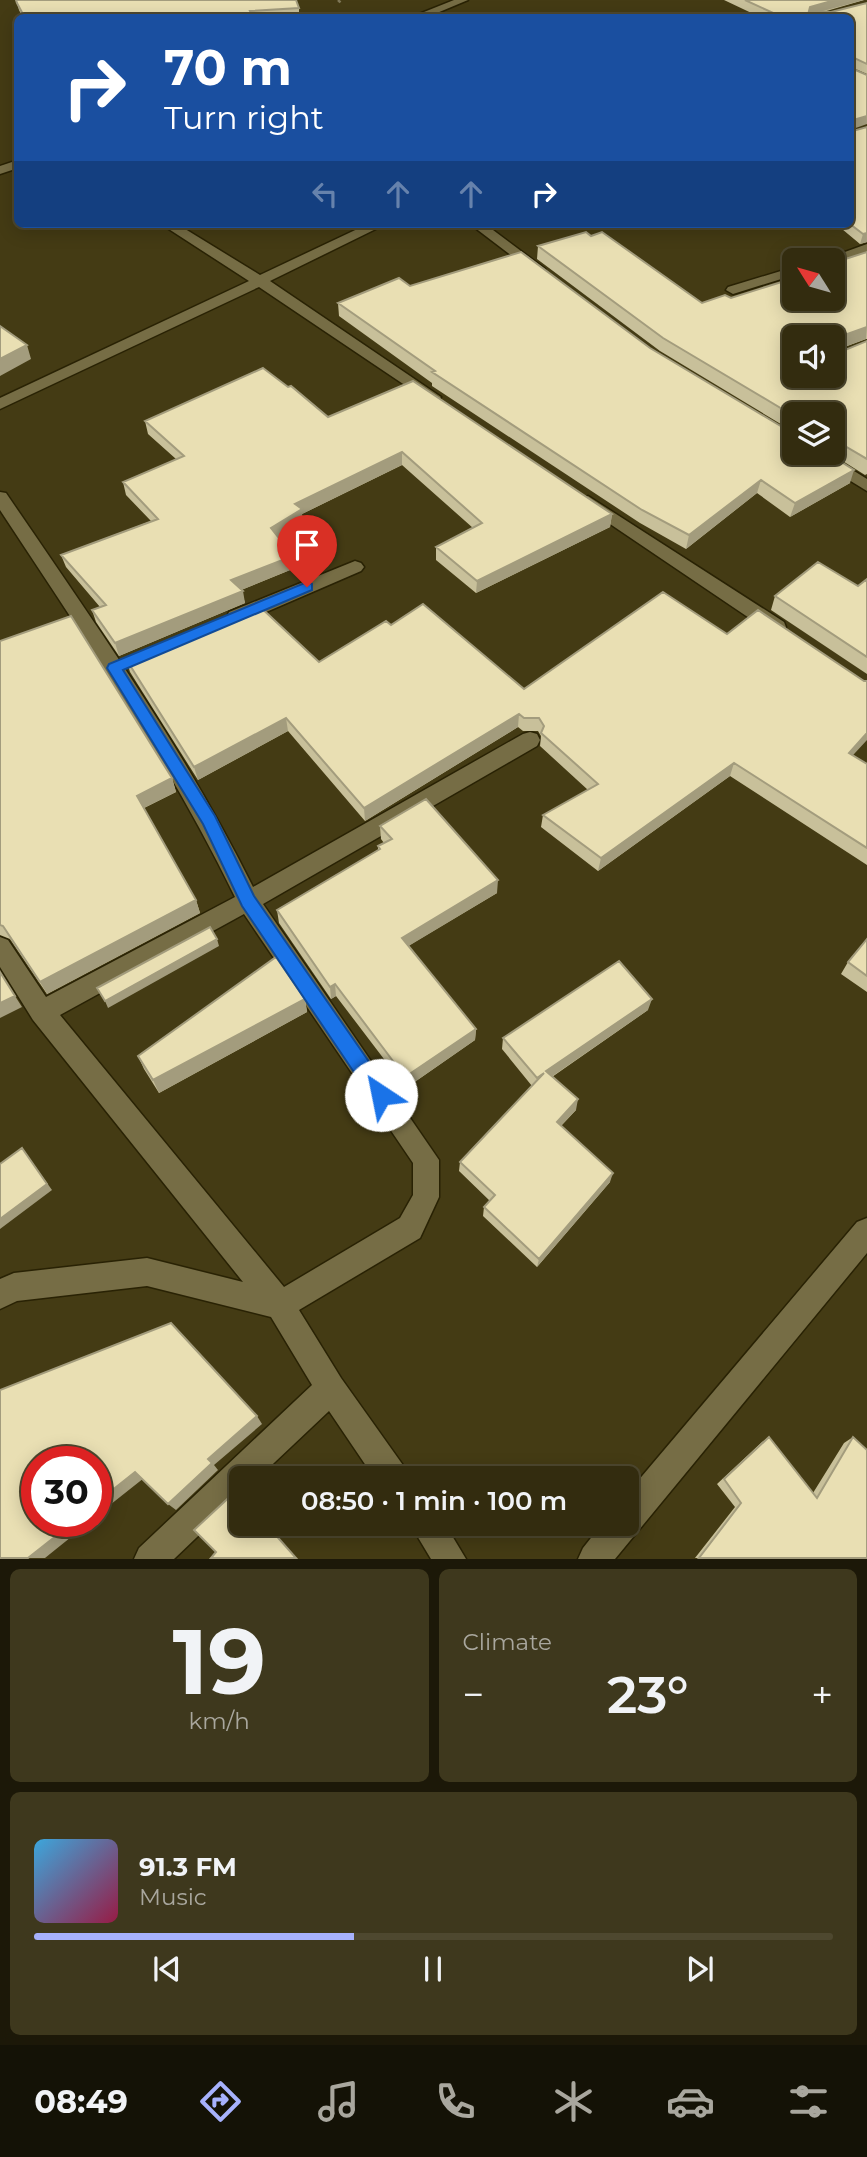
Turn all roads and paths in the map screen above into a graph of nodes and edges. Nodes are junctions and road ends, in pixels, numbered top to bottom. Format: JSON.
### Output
{"nodes":[{"id":1,"x":463,"y":0,"type":"edge"},
{"id":2,"x":425,"y":14,"type":"edge"},
{"id":3,"x":174,"y":228,"type":"edge"},
{"id":4,"x":370,"y":228,"type":"edge"},
{"id":5,"x":482,"y":228,"type":"edge"},
{"id":6,"x":867,"y":248,"type":"edge"},
{"id":7,"x":845,"y":255,"type":"edge"},
{"id":8,"x":782,"y":275,"type":"edge"},
{"id":9,"x":258,"y":280,"type":"junction"},
{"id":10,"x":555,"y":282,"type":"edge"},
{"id":11,"x":733,"y":290,"type":"dead end"},
{"id":12,"x":442,"y":403,"type":"edge"},
{"id":13,"x":0,"y":404,"type":"edge"},
{"id":14,"x":833,"y":465,"type":"edge"},
{"id":15,"x":867,"y":486,"type":"edge"},
{"id":16,"x":580,"y":495,"type":"edge"},
{"id":17,"x":0,"y":497,"type":"edge"},
{"id":18,"x":355,"y":567,"type":"dead end"},
{"id":19,"x":216,"y":625,"type":"edge"},
{"id":20,"x":787,"y":633,"type":"edge"},
{"id":21,"x":530,"y":740,"type":"edge"},
{"id":22,"x":248,"y":901,"type":"junction"},
{"id":23,"x":0,"y":947,"type":"edge"},
{"id":24,"x":42,"y":1012,"type":"junction"},
{"id":25,"x":867,"y":1232,"type":"edge"},
{"id":26,"x":0,"y":1294,"type":"edge"},
{"id":27,"x":280,"y":1306,"type":"junction"},
{"id":28,"x":331,"y":1388,"type":"junction"},
{"id":29,"x":385,"y":1466,"type":"edge"},
{"id":30,"x":639,"y":1504,"type":"edge"},
{"id":31,"x":434,"y":1536,"type":"edge"},
{"id":32,"x":613,"y":1536,"type":"edge"},
{"id":33,"x":150,"y":1559,"type":"edge"},
{"id":34,"x":450,"y":1559,"type":"edge"},
{"id":35,"x":594,"y":1559,"type":"edge"}],
"edges":[{"from":1,"to":2,"type":"street"},
{"from":3,"to":9,"type":"street"},
{"from":4,"to":9,"type":"street"},
{"from":5,"to":10,"type":"street"},
{"from":6,"to":7,"type":"street"},
{"from":8,"to":11,"type":"street"},
{"from":9,"to":12,"type":"street"},
{"from":9,"to":13,"type":"street"},
{"from":14,"to":15,"type":"street"},
{"from":16,"to":20,"type":"street"},
{"from":17,"to":22,"type":"street"},
{"from":18,"to":19,"type":"street"},
{"from":21,"to":22,"type":"street"},
{"from":22,"to":24,"type":"street"},
{"from":22,"to":27,"type":"street"},
{"from":23,"to":24,"type":"street"},
{"from":24,"to":27,"type":"street"},
{"from":25,"to":30,"type":"street"},
{"from":26,"to":27,"type":"street"},
{"from":27,"to":28,"type":"street"},
{"from":28,"to":29,"type":"street"},
{"from":28,"to":33,"type":"street"},
{"from":31,"to":34,"type":"street"},
{"from":32,"to":35,"type":"street"}]}
